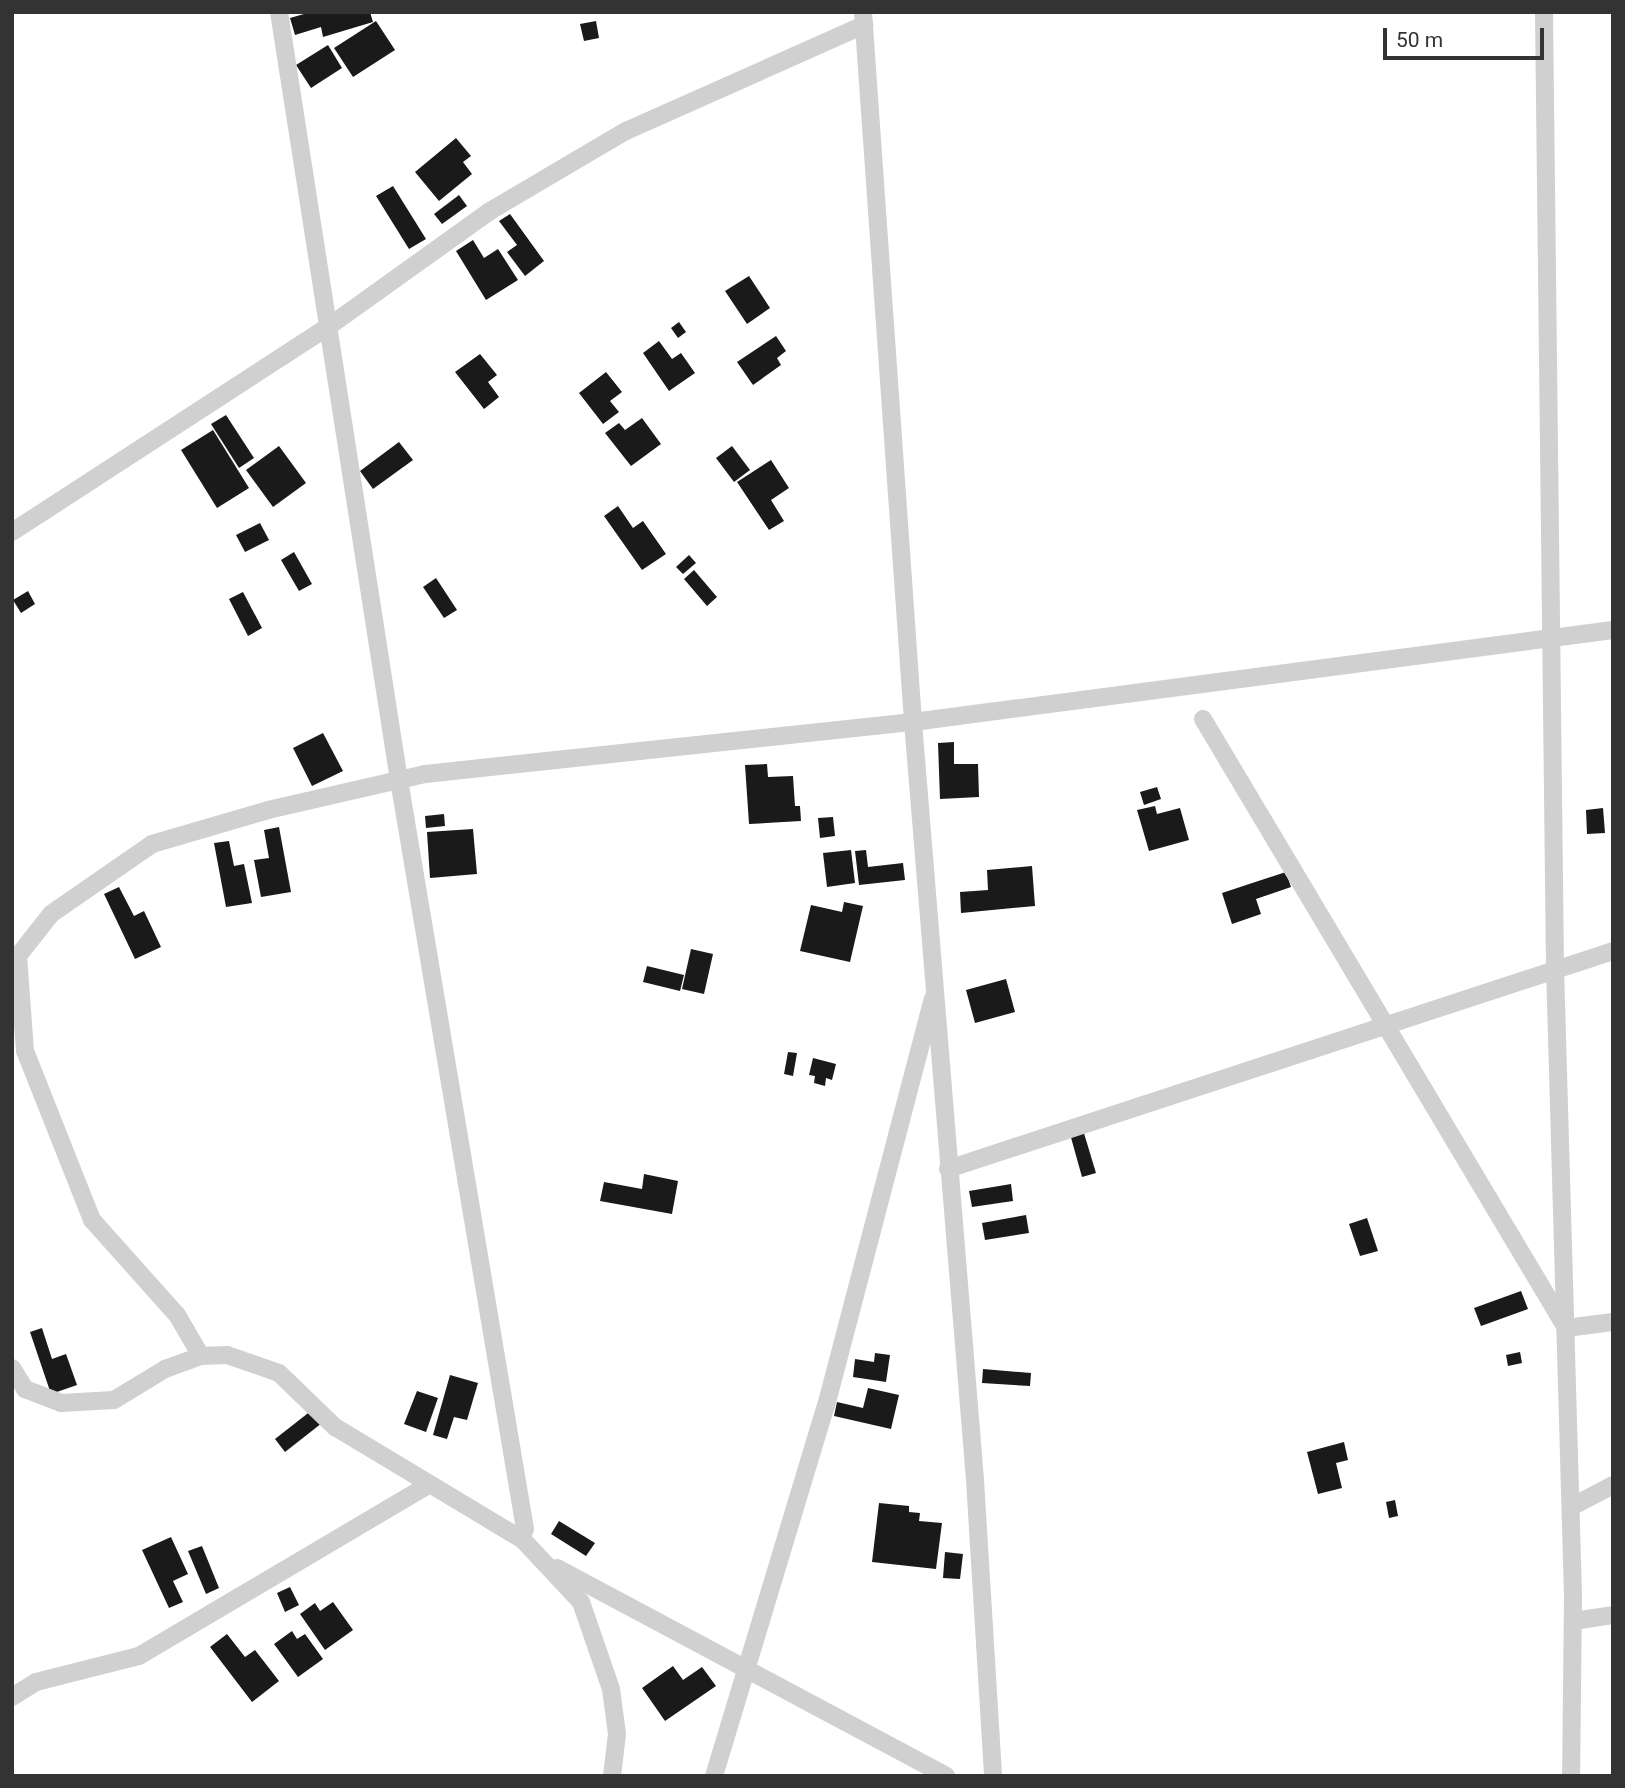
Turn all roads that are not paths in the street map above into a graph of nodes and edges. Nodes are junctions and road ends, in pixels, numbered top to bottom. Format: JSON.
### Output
{"nodes":[{"id":1,"x":279,"y":12,"type":"edge"},
{"id":2,"x":1544,"y":12,"type":"edge"},
{"id":3,"x":863,"y":19,"type":"edge"},
{"id":4,"x":328,"y":327,"type":"junction"},
{"id":5,"x":12,"y":532,"type":"edge"},
{"id":6,"x":1613,"y":631,"type":"edge"},
{"id":7,"x":1551,"y":639,"type":"junction"},
{"id":8,"x":1203,"y":719,"type":"dead end"},
{"id":9,"x":913,"y":722,"type":"junction"},
{"id":10,"x":399,"y":780,"type":"junction"},
{"id":11,"x":1613,"y":951,"type":"edge"},
{"id":12,"x":1555,"y":967,"type":"junction"},
{"id":13,"x":937,"y":982,"type":"junction"},
{"id":14,"x":1387,"y":1023,"type":"junction"},
{"id":15,"x":948,"y":1169,"type":"junction"},
{"id":16,"x":1613,"y":1322,"type":"edge"},
{"id":17,"x":1566,"y":1328,"type":"junction"},
{"id":18,"x":201,"y":1356,"type":"junction"},
{"id":19,"x":12,"y":1368,"type":"edge"},
{"id":20,"x":428,"y":1485,"type":"junction"},
{"id":21,"x":1613,"y":1485,"type":"edge"},
{"id":22,"x":1571,"y":1507,"type":"junction"},
{"id":23,"x":525,"y":1529,"type":"dead end"},
{"id":24,"x":548,"y":1563,"type":"junction"},
{"id":25,"x":1613,"y":1615,"type":"edge"},
{"id":26,"x":1573,"y":1621,"type":"junction"},
{"id":27,"x":747,"y":1669,"type":"junction"},
{"id":28,"x":12,"y":1698,"type":"edge"},
{"id":29,"x":612,"y":1776,"type":"edge"},
{"id":30,"x":714,"y":1776,"type":"edge"},
{"id":31,"x":946,"y":1776,"type":"edge"},
{"id":32,"x":993,"y":1776,"type":"edge"},
{"id":33,"x":1571,"y":1776,"type":"edge"}],
"edges":[{"from":1,"to":4,"type":"street"},
{"from":2,"to":7,"type":"street"},
{"from":3,"to":4,"type":"street"},
{"from":3,"to":9,"type":"street"},
{"from":4,"to":5,"type":"street"},
{"from":4,"to":10,"type":"street"},
{"from":6,"to":7,"type":"street"},
{"from":7,"to":9,"type":"street"},
{"from":7,"to":12,"type":"street"},
{"from":8,"to":14,"type":"street"},
{"from":9,"to":10,"type":"street"},
{"from":9,"to":13,"type":"street"},
{"from":10,"to":18,"type":"street"},
{"from":10,"to":23,"type":"street"},
{"from":11,"to":12,"type":"street"},
{"from":12,"to":14,"type":"street"},
{"from":12,"to":17,"type":"street"},
{"from":13,"to":15,"type":"street"},
{"from":13,"to":27,"type":"street"},
{"from":14,"to":15,"type":"street"},
{"from":14,"to":17,"type":"street"},
{"from":15,"to":32,"type":"street"},
{"from":16,"to":17,"type":"street"},
{"from":17,"to":22,"type":"street"},
{"from":18,"to":19,"type":"street"},
{"from":18,"to":20,"type":"street"},
{"from":20,"to":24,"type":"street"},
{"from":20,"to":28,"type":"street"},
{"from":21,"to":22,"type":"street"},
{"from":22,"to":26,"type":"street"},
{"from":24,"to":27,"type":"street"},
{"from":24,"to":29,"type":"street"},
{"from":25,"to":26,"type":"street"},
{"from":26,"to":33,"type":"street"},
{"from":27,"to":30,"type":"street"},
{"from":27,"to":31,"type":"street"}]}
